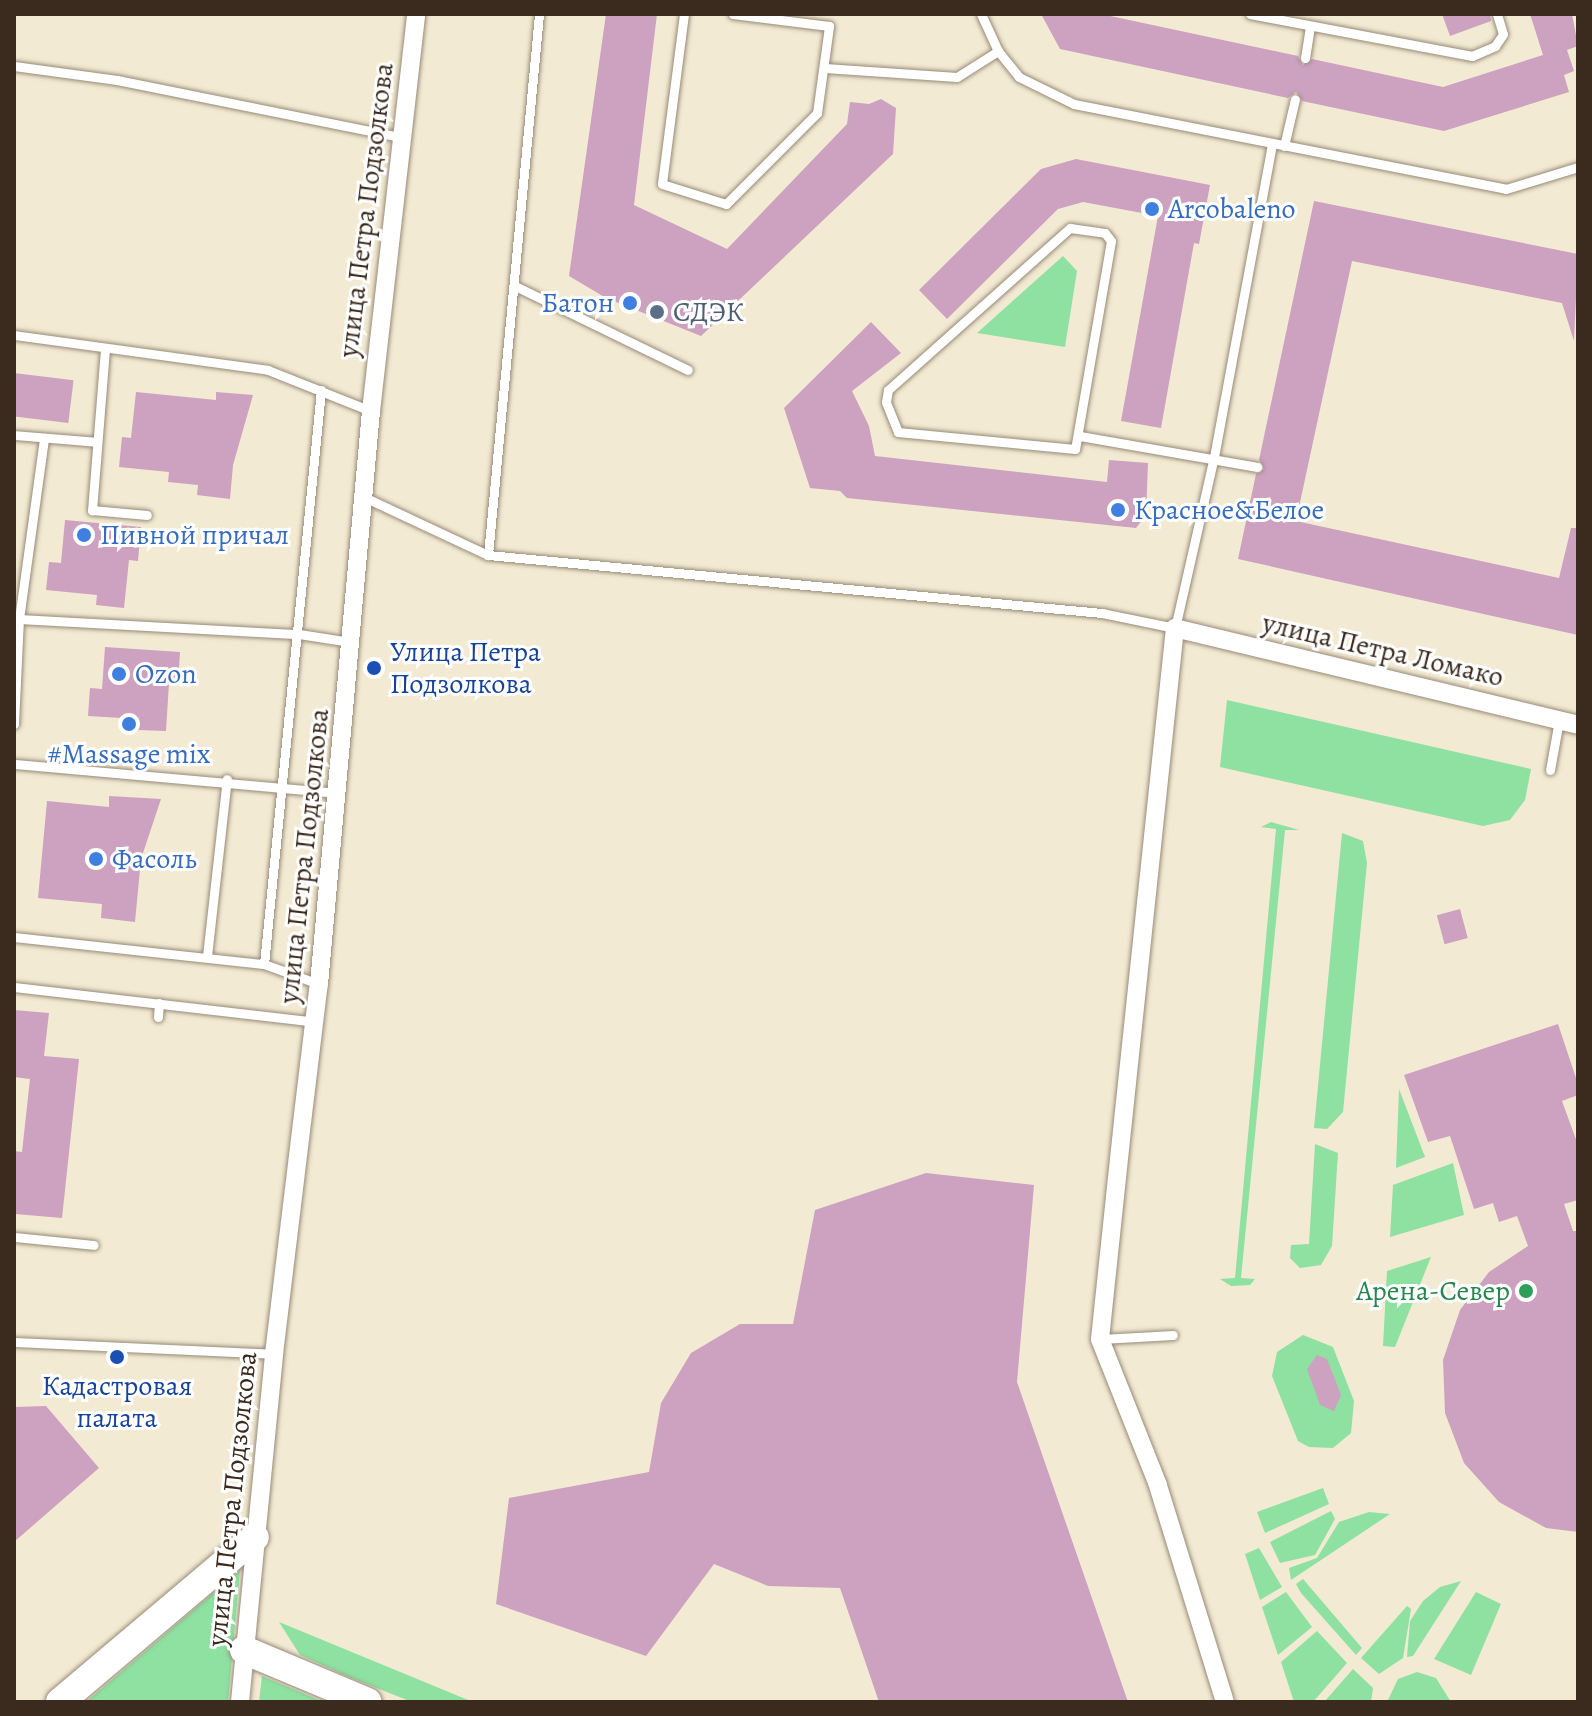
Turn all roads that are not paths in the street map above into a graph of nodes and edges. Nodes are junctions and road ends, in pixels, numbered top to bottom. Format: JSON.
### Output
{"nodes":[{"id":1,"x":416,"y":14,"type":"edge"},
{"id":2,"x":539,"y":14,"type":"edge"},
{"id":3,"x":684,"y":14,"type":"edge"},
{"id":4,"x":733,"y":14,"type":"edge"},
{"id":5,"x":981,"y":14,"type":"edge"},
{"id":6,"x":1250,"y":14,"type":"edge"},
{"id":7,"x":1497,"y":14,"type":"edge"},
{"id":8,"x":1310,"y":26,"type":"junction"},
{"id":9,"x":998,"y":51,"type":"junction"},
{"id":10,"x":1305,"y":58,"type":"dead end"},
{"id":11,"x":14,"y":66,"type":"edge"},
{"id":12,"x":825,"y":68,"type":"junction"},
{"id":13,"x":1295,"y":99,"type":"dead end"},
{"id":14,"x":404,"y":138,"type":"junction"},
{"id":15,"x":1272,"y":144,"type":"junction"},
{"id":16,"x":1284,"y":146,"type":"junction"},
{"id":17,"x":1578,"y":167,"type":"edge"},
{"id":18,"x":515,"y":286,"type":"junction"},
{"id":19,"x":14,"y":335,"type":"edge"},
{"id":20,"x":105,"y":349,"type":"junction"},
{"id":21,"x":688,"y":370,"type":"dead end"},
{"id":22,"x":321,"y":390,"type":"junction"},
{"id":23,"x":371,"y":411,"type":"junction"},
{"id":24,"x":14,"y":435,"type":"edge"},
{"id":25,"x":1080,"y":436,"type":"junction"},
{"id":26,"x":44,"y":438,"type":"junction"},
{"id":27,"x":97,"y":442,"type":"junction"},
{"id":28,"x":1214,"y":457,"type":"junction"},
{"id":29,"x":1257,"y":467,"type":"dead end"},
{"id":30,"x":364,"y":497,"type":"junction"},
{"id":31,"x":147,"y":515,"type":"dead end"},
{"id":32,"x":488,"y":555,"type":"junction"},
{"id":33,"x":19,"y":619,"type":"junction"},
{"id":34,"x":1175,"y":628,"type":"junction"},
{"id":35,"x":299,"y":634,"type":"junction"},
{"id":36,"x":354,"y":642,"type":"junction"},
{"id":37,"x":1559,"y":720,"type":"junction"},
{"id":38,"x":14,"y":724,"type":"edge"},
{"id":39,"x":1578,"y":725,"type":"edge"},
{"id":40,"x":14,"y":764,"type":"edge"},
{"id":41,"x":1550,"y":770,"type":"dead end"},
{"id":42,"x":227,"y":779,"type":"junction"},
{"id":43,"x":283,"y":785,"type":"junction"},
{"id":44,"x":339,"y":794,"type":"junction"},
{"id":45,"x":14,"y":937,"type":"edge"},
{"id":46,"x":207,"y":956,"type":"junction"},
{"id":47,"x":264,"y":964,"type":"junction"},
{"id":48,"x":319,"y":984,"type":"junction"},
{"id":49,"x":14,"y":987,"type":"edge"},
{"id":50,"x":159,"y":1003,"type":"junction"},
{"id":51,"x":158,"y":1017,"type":"dead end"},
{"id":52,"x":315,"y":1022,"type":"junction"},
{"id":53,"x":14,"y":1237,"type":"edge"},
{"id":54,"x":94,"y":1245,"type":"dead end"},
{"id":55,"x":1173,"y":1335,"type":"dead end"},
{"id":56,"x":1100,"y":1339,"type":"junction"},
{"id":57,"x":14,"y":1342,"type":"edge"},
{"id":58,"x":274,"y":1354,"type":"junction"},
{"id":59,"x":255,"y":1537,"type":"junction"},
{"id":60,"x":244,"y":1650,"type":"junction"},
{"id":61,"x":60,"y":1702,"type":"edge"},
{"id":62,"x":240,"y":1702,"type":"edge"},
{"id":63,"x":368,"y":1702,"type":"edge"},
{"id":64,"x":1225,"y":1702,"type":"edge"}],
"edges":[{"from":1,"to":14,"type":"street","name":"улица Петра Подзолкова"},
{"from":2,"to":18,"type":"lane"},
{"from":3,"to":12,"type":"lane"},
{"from":4,"to":12,"type":"lane"},
{"from":5,"to":9,"type":"lane"},
{"from":6,"to":8,"type":"lane"},
{"from":7,"to":8,"type":"lane"},
{"from":8,"to":10,"type":"lane"},
{"from":9,"to":12,"type":"lane"},
{"from":9,"to":15,"type":"lane"},
{"from":11,"to":14,"type":"lane"},
{"from":13,"to":16,"type":"lane"},
{"from":14,"to":23,"type":"street","name":"улица Петра Подзолкова"},
{"from":15,"to":16,"type":"lane"},
{"from":15,"to":28,"type":"lane"},
{"from":16,"to":17,"type":"lane"},
{"from":18,"to":21,"type":"lane"},
{"from":18,"to":32,"type":"lane"},
{"from":19,"to":20,"type":"lane"},
{"from":20,"to":22,"type":"lane"},
{"from":20,"to":27,"type":"lane"},
{"from":22,"to":23,"type":"lane"},
{"from":22,"to":35,"type":"lane"},
{"from":23,"to":30,"type":"street","name":"улица Петра Подзолкова"},
{"from":24,"to":26,"type":"lane"},
{"from":25,"to":25,"type":"lane"},
{"from":25,"to":28,"type":"lane"},
{"from":26,"to":27,"type":"lane"},
{"from":26,"to":33,"type":"lane"},
{"from":27,"to":31,"type":"lane"},
{"from":28,"to":29,"type":"lane"},
{"from":28,"to":34,"type":"lane"},
{"from":30,"to":32,"type":"lane"},
{"from":30,"to":36,"type":"street","name":"улица Петра Подзолкова"},
{"from":32,"to":34,"type":"lane"},
{"from":33,"to":35,"type":"lane"},
{"from":33,"to":38,"type":"lane"},
{"from":34,"to":37,"type":"street","name":"улица Петра Ломако"},
{"from":34,"to":56,"type":"street"},
{"from":35,"to":36,"type":"lane"},
{"from":35,"to":43,"type":"lane"},
{"from":36,"to":44,"type":"street","name":"улица Петра Подзолкова"},
{"from":37,"to":39,"type":"street","name":"улица Петра Ломако"},
{"from":37,"to":41,"type":"lane"},
{"from":40,"to":42,"type":"lane"},
{"from":42,"to":43,"type":"lane"},
{"from":42,"to":46,"type":"lane"},
{"from":43,"to":44,"type":"lane"},
{"from":43,"to":47,"type":"lane"},
{"from":44,"to":48,"type":"street","name":"улица Петра Подзолкова"},
{"from":45,"to":46,"type":"lane"},
{"from":46,"to":47,"type":"lane"},
{"from":47,"to":48,"type":"lane"},
{"from":48,"to":52,"type":"street","name":"улица Петра Подзолкова"},
{"from":49,"to":50,"type":"lane"},
{"from":50,"to":51,"type":"lane"},
{"from":50,"to":52,"type":"lane"},
{"from":52,"to":58,"type":"street","name":"улица Петра Подзолкова"},
{"from":53,"to":54,"type":"lane"},
{"from":55,"to":56,"type":"lane"},
{"from":56,"to":64,"type":"street"},
{"from":57,"to":58,"type":"lane"},
{"from":58,"to":59,"type":"street","name":"улица Петра Подзолкова"},
{"from":59,"to":60,"type":"street","name":"улица Петра Подзолкова"},
{"from":59,"to":61,"type":"main road"},
{"from":60,"to":62,"type":"street","name":"улица Петра Подзолкова"},
{"from":60,"to":63,"type":"main road"}]}
